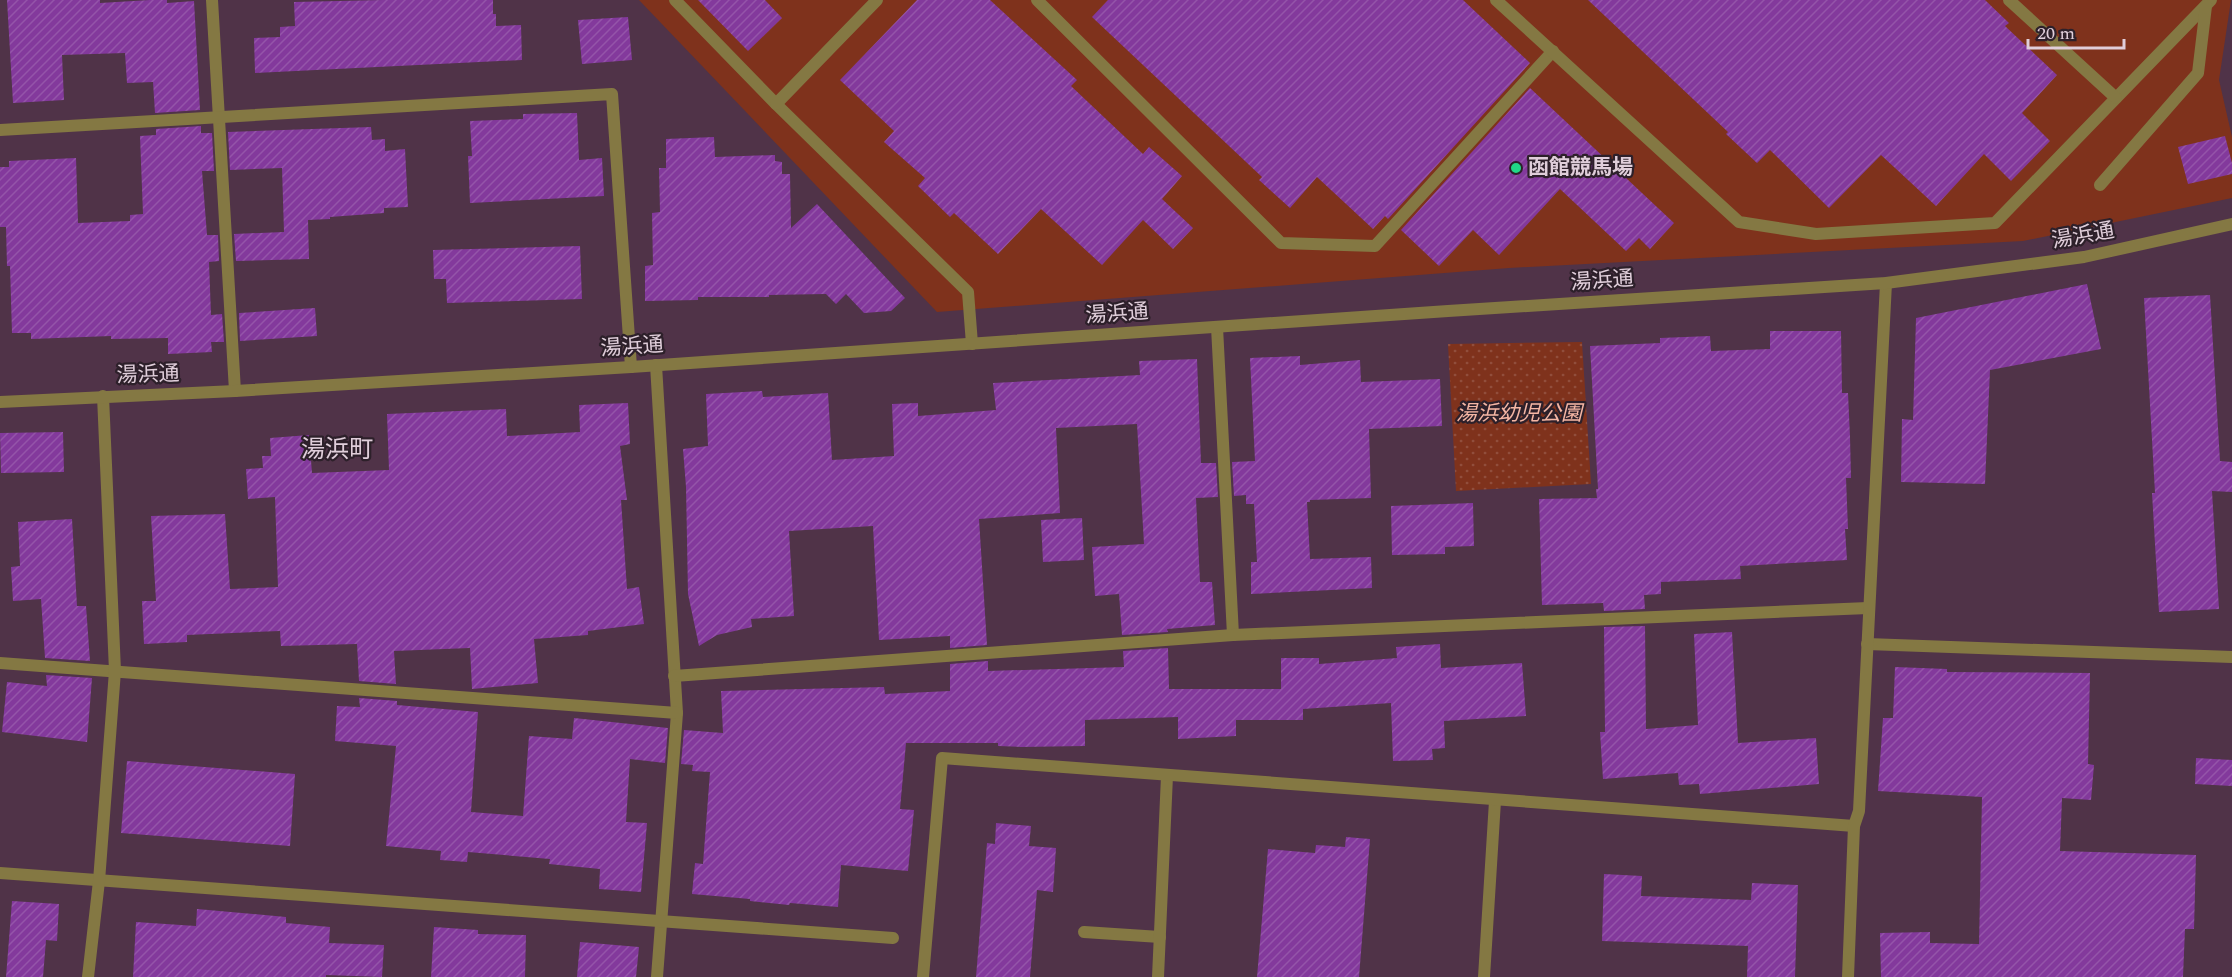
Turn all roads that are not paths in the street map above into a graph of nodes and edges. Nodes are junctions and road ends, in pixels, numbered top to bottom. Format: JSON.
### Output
{"nodes":[{"id":1,"x":212,"y":0,"type":"edge"},
{"id":2,"x":675,"y":0,"type":"edge"},
{"id":3,"x":877,"y":0,"type":"edge"},
{"id":4,"x":1037,"y":0,"type":"edge"},
{"id":5,"x":1496,"y":0,"type":"edge"},
{"id":6,"x":2009,"y":0,"type":"edge"},
{"id":7,"x":2208,"y":3,"type":"edge"},
{"id":8,"x":1553,"y":51,"type":"junction"},
{"id":9,"x":2116,"y":98,"type":"junction"},
{"id":10,"x":776,"y":104,"type":"junction"},
{"id":11,"x":218,"y":117,"type":"junction"},
{"id":12,"x":0,"y":130,"type":"edge"},
{"id":13,"x":2100,"y":185,"type":"dead end"},
{"id":14,"x":2232,"y":225,"type":"edge"},
{"id":15,"x":1886,"y":283,"type":"junction"},
{"id":16,"x":1217,"y":327,"type":"junction"},
{"id":17,"x":972,"y":344,"type":"junction"},
{"id":18,"x":656,"y":365,"type":"junction"},
{"id":19,"x":631,"y":367,"type":"junction"},
{"id":20,"x":235,"y":391,"type":"junction"},
{"id":21,"x":103,"y":396,"type":"junction"},
{"id":22,"x":0,"y":402,"type":"edge"},
{"id":23,"x":1868,"y":608,"type":"junction"},
{"id":24,"x":1233,"y":635,"type":"junction"},
{"id":25,"x":1867,"y":644,"type":"junction"},
{"id":26,"x":2232,"y":657,"type":"edge"},
{"id":27,"x":0,"y":663,"type":"edge"},
{"id":28,"x":115,"y":671,"type":"junction"},
{"id":29,"x":674,"y":676,"type":"junction"},
{"id":30,"x":676,"y":712,"type":"junction"},
{"id":31,"x":1167,"y":776,"type":"junction"},
{"id":32,"x":1495,"y":801,"type":"junction"},
{"id":33,"x":1854,"y":826,"type":"junction"},
{"id":34,"x":0,"y":873,"type":"edge"},
{"id":35,"x":99,"y":880,"type":"junction"},
{"id":36,"x":661,"y":920,"type":"junction"},
{"id":37,"x":1084,"y":932,"type":"dead end"},
{"id":38,"x":1160,"y":937,"type":"junction"},
{"id":39,"x":893,"y":938,"type":"dead end"},
{"id":40,"x":88,"y":977,"type":"edge"},
{"id":41,"x":657,"y":977,"type":"edge"},
{"id":42,"x":923,"y":977,"type":"edge"},
{"id":43,"x":1158,"y":977,"type":"edge"},
{"id":44,"x":1484,"y":977,"type":"edge"},
{"id":45,"x":1848,"y":977,"type":"edge"}],
"edges":[{"from":1,"to":11,"type":"street"},
{"from":2,"to":10,"type":"street"},
{"from":3,"to":10,"type":"street"},
{"from":4,"to":8,"type":"street"},
{"from":5,"to":8,"type":"street"},
{"from":6,"to":9,"type":"street"},
{"from":7,"to":9,"type":"street"},
{"from":7,"to":13,"type":"street"},
{"from":8,"to":9,"type":"street"},
{"from":10,"to":17,"type":"street"},
{"from":11,"to":12,"type":"street"},
{"from":11,"to":19,"type":"street"},
{"from":11,"to":20,"type":"street"},
{"from":14,"to":15,"type":"street","name":"湯浜通"},
{"from":15,"to":16,"type":"street","name":"湯浜通"},
{"from":15,"to":23,"type":"street"},
{"from":16,"to":17,"type":"street","name":"湯浜通"},
{"from":16,"to":24,"type":"street"},
{"from":17,"to":18,"type":"street","name":"湯浜通"},
{"from":18,"to":19,"type":"street","name":"湯浜通"},
{"from":18,"to":29,"type":"street"},
{"from":19,"to":20,"type":"street","name":"湯浜通"},
{"from":20,"to":21,"type":"street","name":"湯浜通"},
{"from":21,"to":22,"type":"street","name":"湯浜通"},
{"from":21,"to":28,"type":"street"},
{"from":23,"to":24,"type":"street"},
{"from":23,"to":25,"type":"street"},
{"from":24,"to":29,"type":"street"},
{"from":25,"to":26,"type":"street"},
{"from":25,"to":33,"type":"street"},
{"from":27,"to":28,"type":"street"},
{"from":28,"to":30,"type":"street"},
{"from":28,"to":35,"type":"street"},
{"from":29,"to":30,"type":"street"},
{"from":30,"to":36,"type":"street"},
{"from":31,"to":32,"type":"street"},
{"from":31,"to":38,"type":"street"},
{"from":31,"to":42,"type":"street"},
{"from":32,"to":33,"type":"street"},
{"from":32,"to":44,"type":"street"},
{"from":33,"to":45,"type":"street"},
{"from":34,"to":35,"type":"street"},
{"from":35,"to":36,"type":"street"},
{"from":35,"to":40,"type":"street"},
{"from":36,"to":39,"type":"street"},
{"from":36,"to":41,"type":"street"},
{"from":37,"to":38,"type":"street"},
{"from":38,"to":43,"type":"street"}]}
